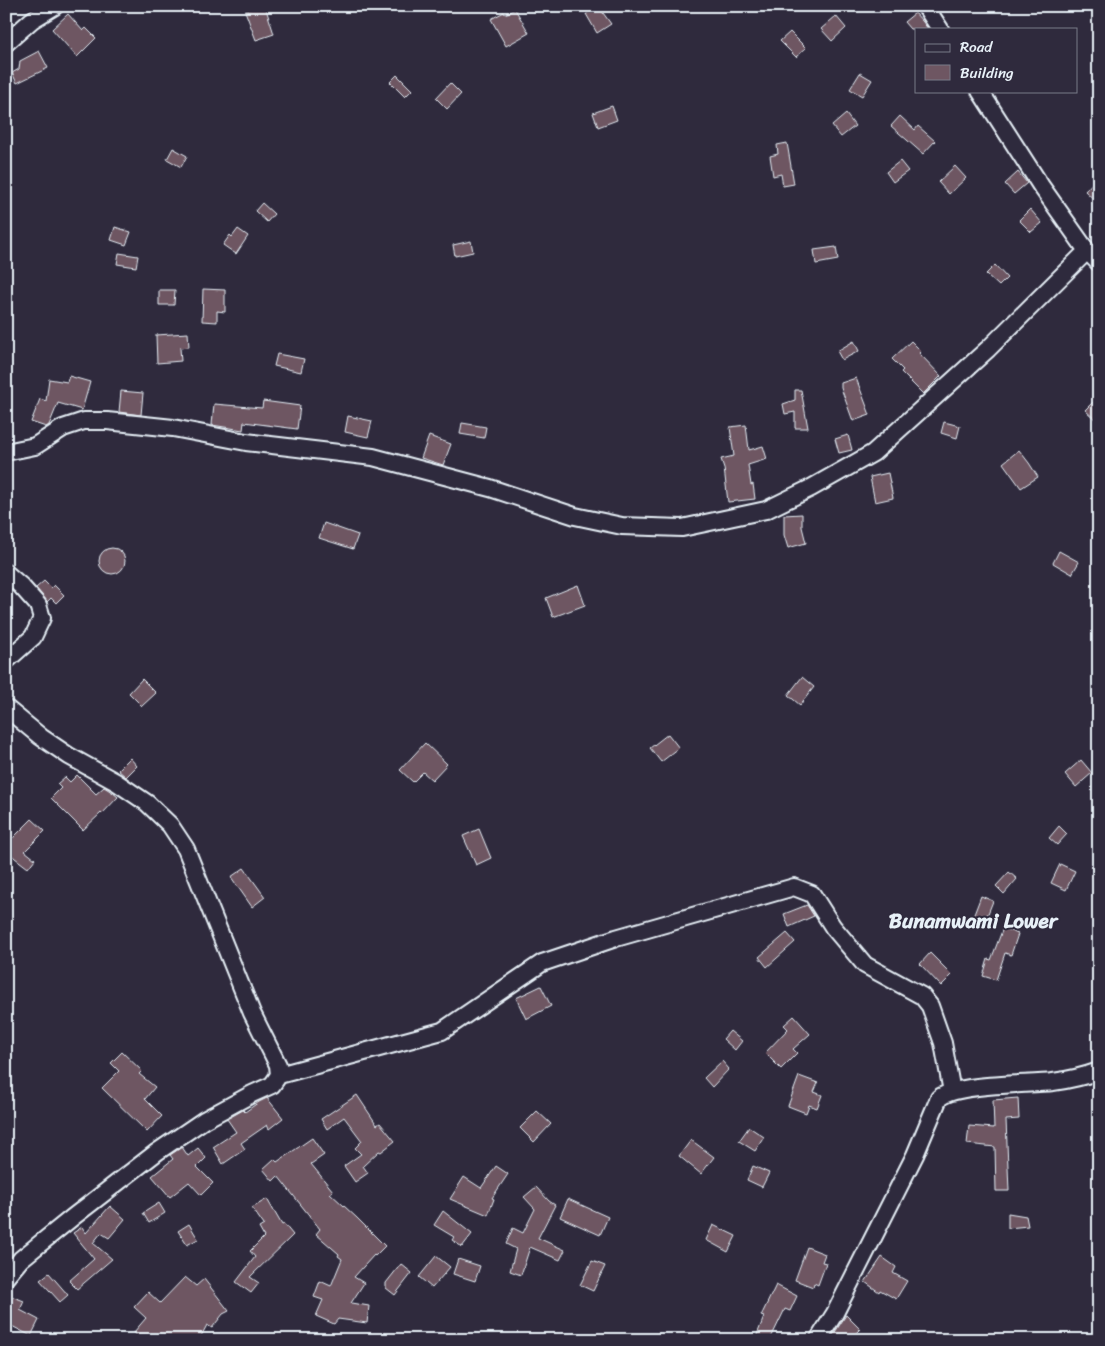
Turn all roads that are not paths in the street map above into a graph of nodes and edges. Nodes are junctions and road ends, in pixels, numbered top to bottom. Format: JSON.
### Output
{"nodes":[{"id":1,"x":56,"y":6,"type":"edge"},
{"id":2,"x":925,"y":6,"type":"edge"},
{"id":3,"x":939,"y":28,"type":"edge"},
{"id":4,"x":6,"y":43,"type":"edge"},
{"id":5,"x":981,"y":92,"type":"edge"},
{"id":6,"x":1087,"y":251,"type":"junction"},
{"id":7,"x":1099,"y":264,"type":"edge"},
{"id":8,"x":6,"y":452,"type":"edge"},
{"id":9,"x":6,"y":574,"type":"edge"},
{"id":10,"x":6,"y":661,"type":"edge"},
{"id":11,"x":6,"y":708,"type":"edge"},
{"id":12,"x":1099,"y":1071,"type":"edge"},
{"id":13,"x":279,"y":1075,"type":"junction"},
{"id":14,"x":952,"y":1092,"type":"junction"},
{"id":15,"x":6,"y":1277,"type":"edge"},
{"id":16,"x":818,"y":1340,"type":"edge"}],
"edges":[{"from":1,"to":4,"type":"street"},
{"from":2,"to":3,"type":"street"},
{"from":5,"to":6,"type":"street"},
{"from":6,"to":7,"type":"street"},
{"from":6,"to":8,"type":"street"},
{"from":9,"to":10,"type":"street"},
{"from":11,"to":13,"type":"street"},
{"from":12,"to":14,"type":"street"},
{"from":13,"to":14,"type":"street"},
{"from":13,"to":15,"type":"street"},
{"from":14,"to":16,"type":"street"}]}
